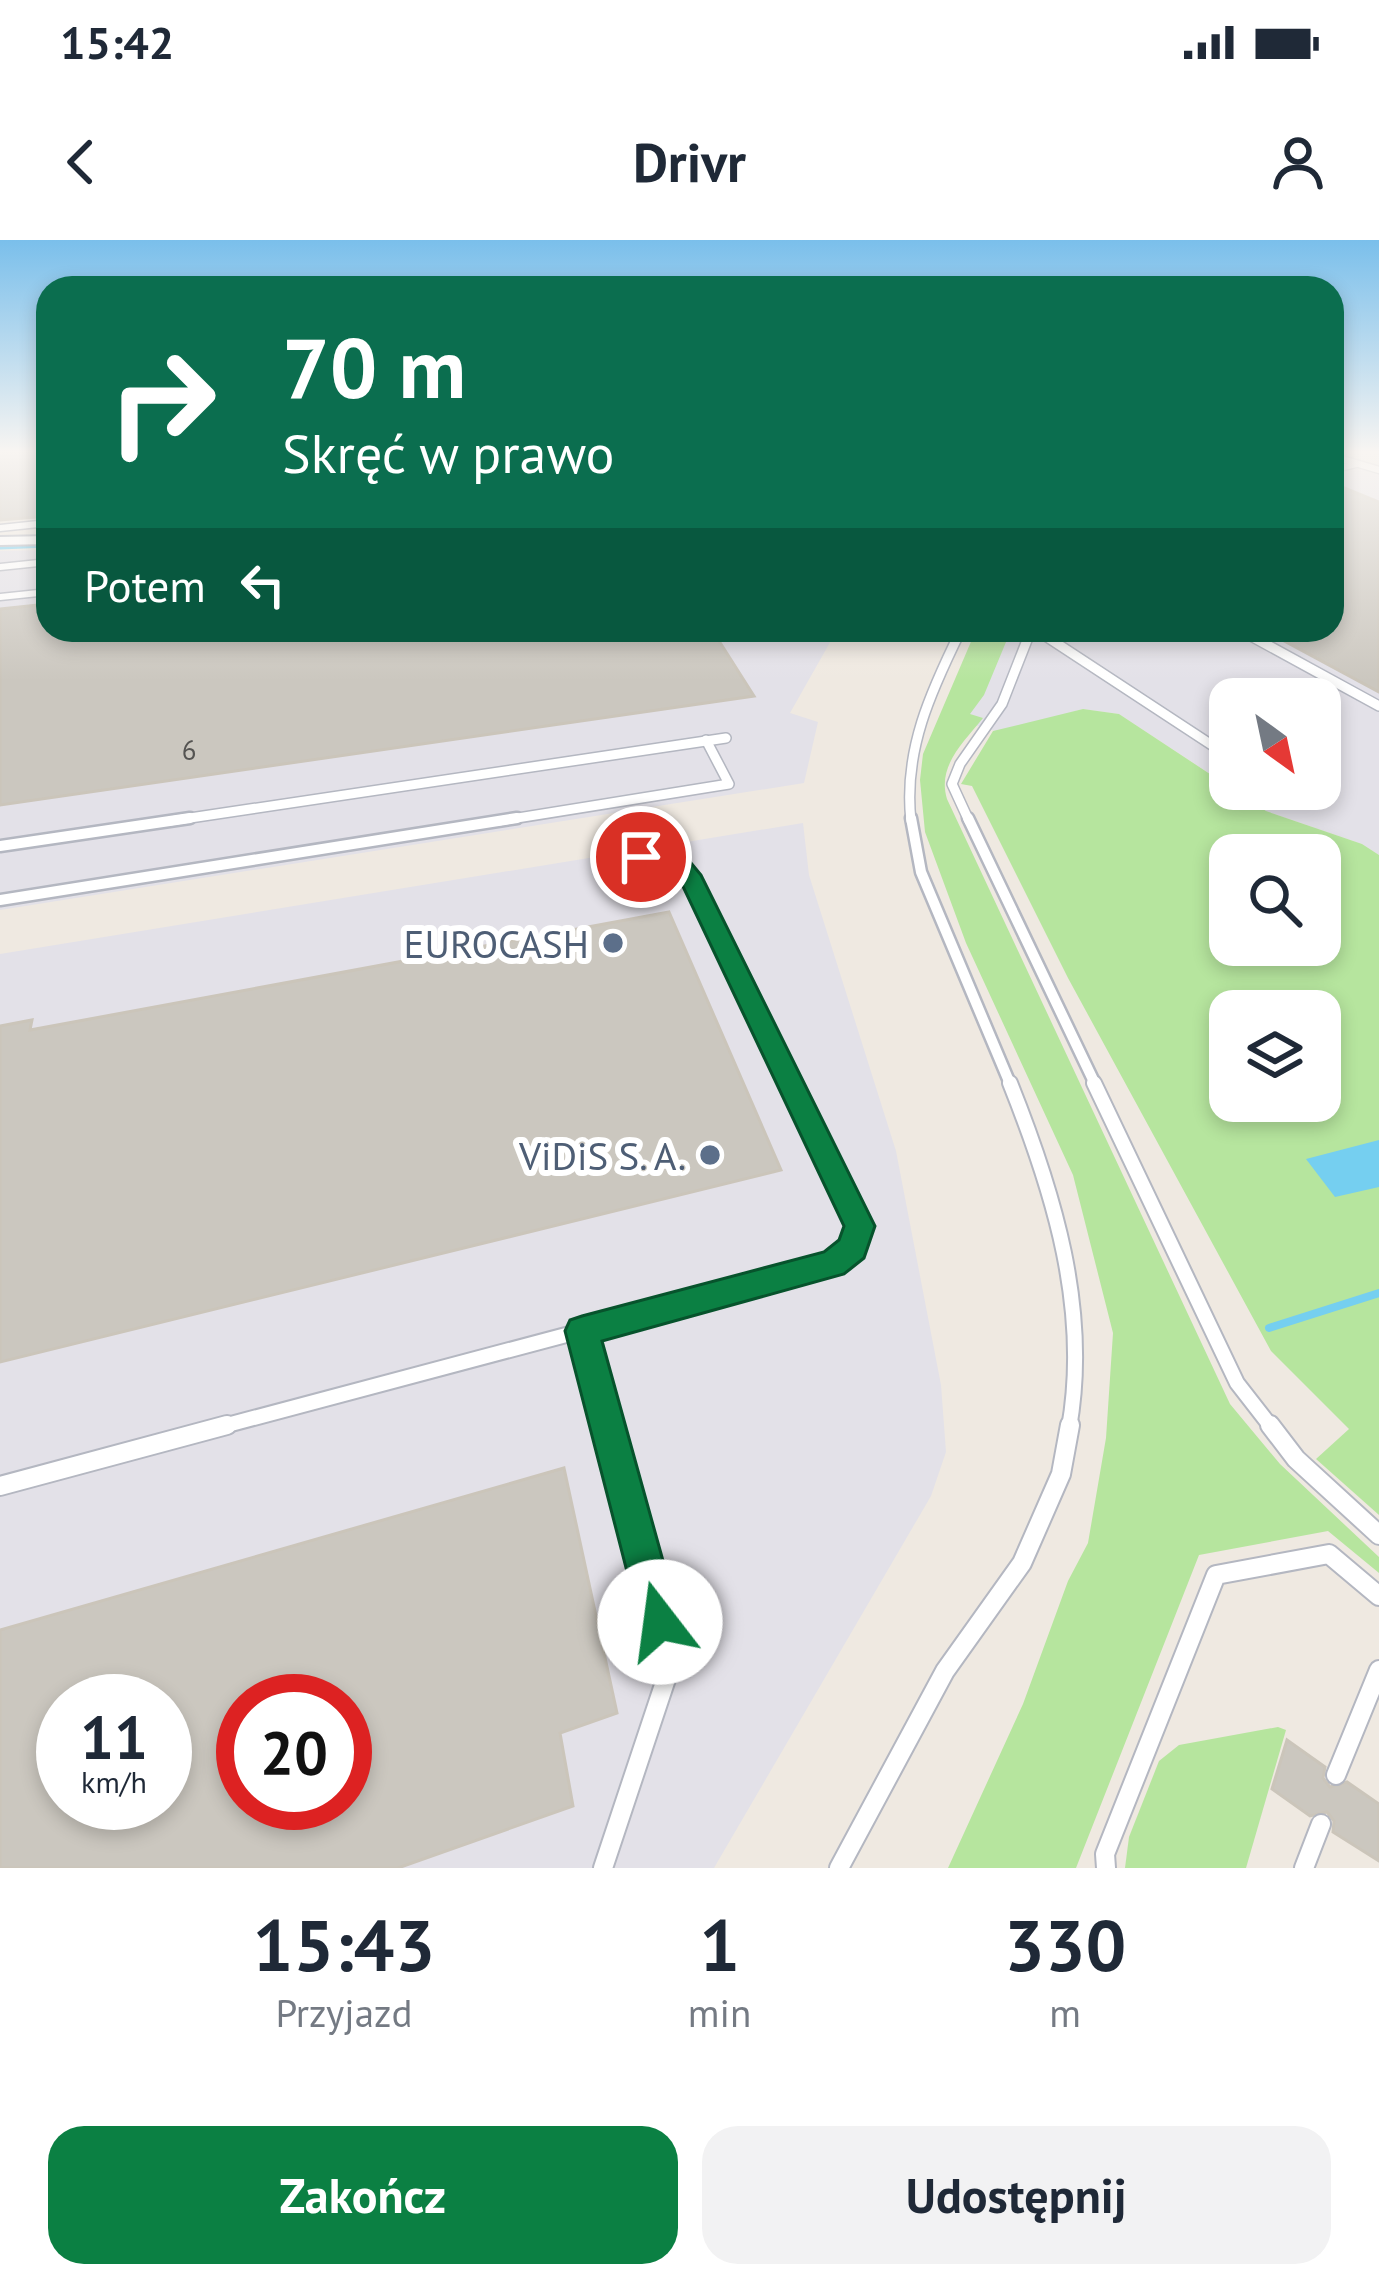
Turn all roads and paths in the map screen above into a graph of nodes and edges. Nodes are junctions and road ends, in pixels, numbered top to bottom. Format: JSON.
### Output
{"nodes":[{"id":1,"x":36,"y":540,"type":"edge"},
{"id":2,"x":0,"y":541,"type":"edge"},
{"id":3,"x":36,"y":563,"type":"edge"},
{"id":4,"x":18,"y":565,"type":"junction"},
{"id":5,"x":0,"y":567,"type":"edge"},
{"id":6,"x":14,"y":575,"type":"dead end"},
{"id":7,"x":10,"y":586,"type":"dead end"},
{"id":8,"x":36,"y":593,"type":"edge"},
{"id":9,"x":3,"y":597,"type":"edge"},
{"id":10,"x":956,"y":642,"type":"edge"},
{"id":11,"x":1026,"y":642,"type":"edge"},
{"id":12,"x":1055,"y":642,"type":"edge"},
{"id":13,"x":1262,"y":642,"type":"edge"},
{"id":14,"x":1379,"y":706,"type":"edge"},
{"id":15,"x":726,"y":737,"type":"dead end"},
{"id":16,"x":706,"y":740,"type":"junction"},
{"id":17,"x":1209,"y":743,"type":"edge"},
{"id":18,"x":0,"y":846,"type":"edge"},
{"id":19,"x":641,"y":857,"type":"dead end"},
{"id":20,"x":0,"y":900,"type":"edge"},
{"id":21,"x":582,"y":1331,"type":"junction"},
{"id":22,"x":0,"y":1486,"type":"edge"},
{"id":23,"x":1379,"y":1535,"type":"edge"},
{"id":24,"x":1379,"y":1596,"type":"edge"},
{"id":25,"x":1378,"y":1679,"type":"edge"},
{"id":26,"x":1336,"y":1774,"type":"dead end"},
{"id":27,"x":1322,"y":1824,"type":"dead end"},
{"id":28,"x":603,"y":1868,"type":"edge"},
{"id":29,"x":839,"y":1868,"type":"edge"},
{"id":30,"x":1106,"y":1868,"type":"edge"},
{"id":31,"x":1304,"y":1868,"type":"edge"}],
"edges":[{"from":1,"to":2,"type":"street"},
{"from":3,"to":4,"type":"lane"},
{"from":4,"to":5,"type":"lane"},
{"from":4,"to":6,"type":"lane"},
{"from":7,"to":9,"type":"lane"},
{"from":8,"to":9,"type":"lane"},
{"from":10,"to":29,"type":"lane"},
{"from":11,"to":23,"type":"lane"},
{"from":12,"to":17,"type":"lane"},
{"from":13,"to":14,"type":"lane"},
{"from":15,"to":16,"type":"lane"},
{"from":16,"to":18,"type":"lane"},
{"from":16,"to":20,"type":"lane"},
{"from":19,"to":21,"type":"lane"},
{"from":21,"to":22,"type":"lane"},
{"from":21,"to":28,"type":"lane"},
{"from":24,"to":30,"type":"lane"},
{"from":25,"to":26,"type":"lane"},
{"from":27,"to":31,"type":"lane"}]}
